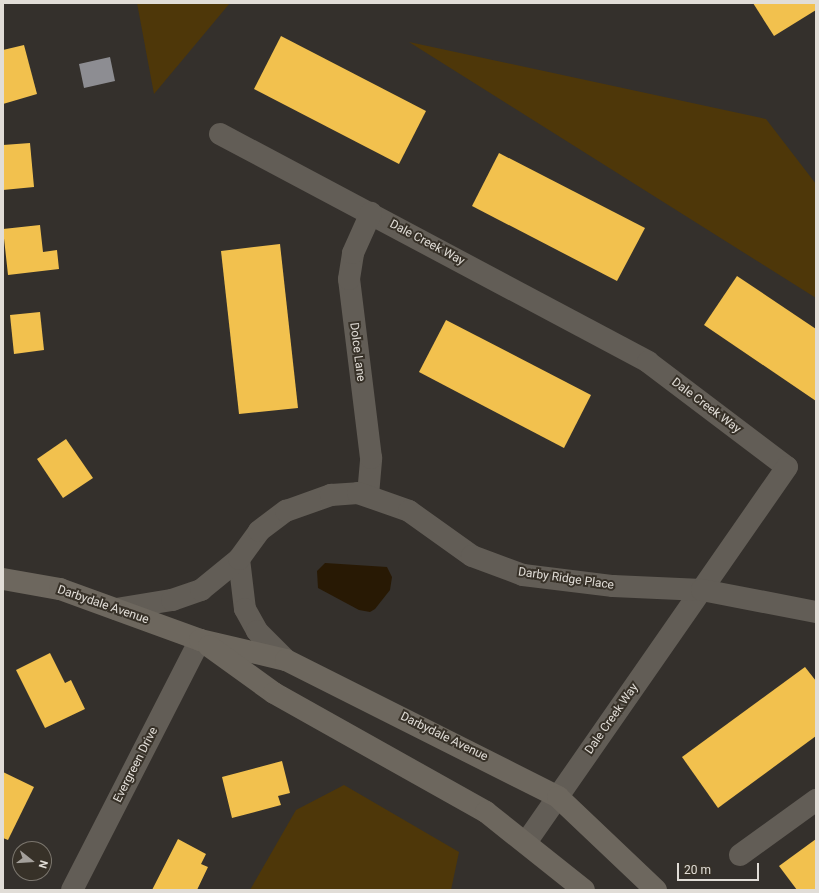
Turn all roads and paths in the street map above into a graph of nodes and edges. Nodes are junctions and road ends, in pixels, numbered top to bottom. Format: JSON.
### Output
{"nodes":[{"id":1,"x":220,"y":134,"type":"dead end"},
{"id":2,"x":371,"y":213,"type":"junction"},
{"id":3,"x":368,"y":495,"type":"junction"},
{"id":4,"x":239,"y":559,"type":"junction"},
{"id":5,"x":3,"y":579,"type":"edge"},
{"id":6,"x":702,"y":590,"type":"junction"},
{"id":7,"x":116,"y":609,"type":"junction"},
{"id":8,"x":816,"y":612,"type":"edge"},
{"id":9,"x":200,"y":640,"type":"junction"},
{"id":10,"x":286,"y":660,"type":"junction"},
{"id":11,"x":558,"y":797,"type":"junction"},
{"id":12,"x":816,"y":800,"type":"edge"},
{"id":13,"x":526,"y":842,"type":"junction"},
{"id":14,"x":740,"y":855,"type":"dead end"},
{"id":15,"x":72,"y":890,"type":"edge"},
{"id":16,"x":584,"y":890,"type":"edge"},
{"id":17,"x":656,"y":890,"type":"edge"}],
"edges":[{"from":1,"to":2,"type":"street","name":"Dale Creek Way"},
{"from":2,"to":3,"type":"street","name":"Dolce Lane"},
{"from":2,"to":6,"type":"street","name":"Dale Creek Way"},
{"from":3,"to":4,"type":"street","name":"Darby Ridge Place"},
{"from":3,"to":6,"type":"street","name":"Darby Ridge Place"},
{"from":4,"to":7,"type":"street","name":"Darby Ridge Place"},
{"from":4,"to":10,"type":"street"},
{"from":5,"to":7,"type":"street","name":"Darbydale Avenue"},
{"from":6,"to":8,"type":"street","name":"Darby Ridge Place"},
{"from":6,"to":11,"type":"street","name":"Dale Creek Way"},
{"from":7,"to":9,"type":"street","name":"Darbydale Avenue"},
{"from":9,"to":10,"type":"street","name":"Darbydale Avenue"},
{"from":9,"to":13,"type":"street","name":"Darbydale Avenue"},
{"from":9,"to":15,"type":"street","name":"Evergreen Drive"},
{"from":10,"to":11,"type":"street","name":"Darbydale Avenue"},
{"from":11,"to":13,"type":"street","name":"Dale Creek Way"},
{"from":11,"to":17,"type":"street","name":"Darbydale Avenue"},
{"from":12,"to":14,"type":"street"},
{"from":13,"to":16,"type":"street","name":"Darbydale Avenue"}]}
